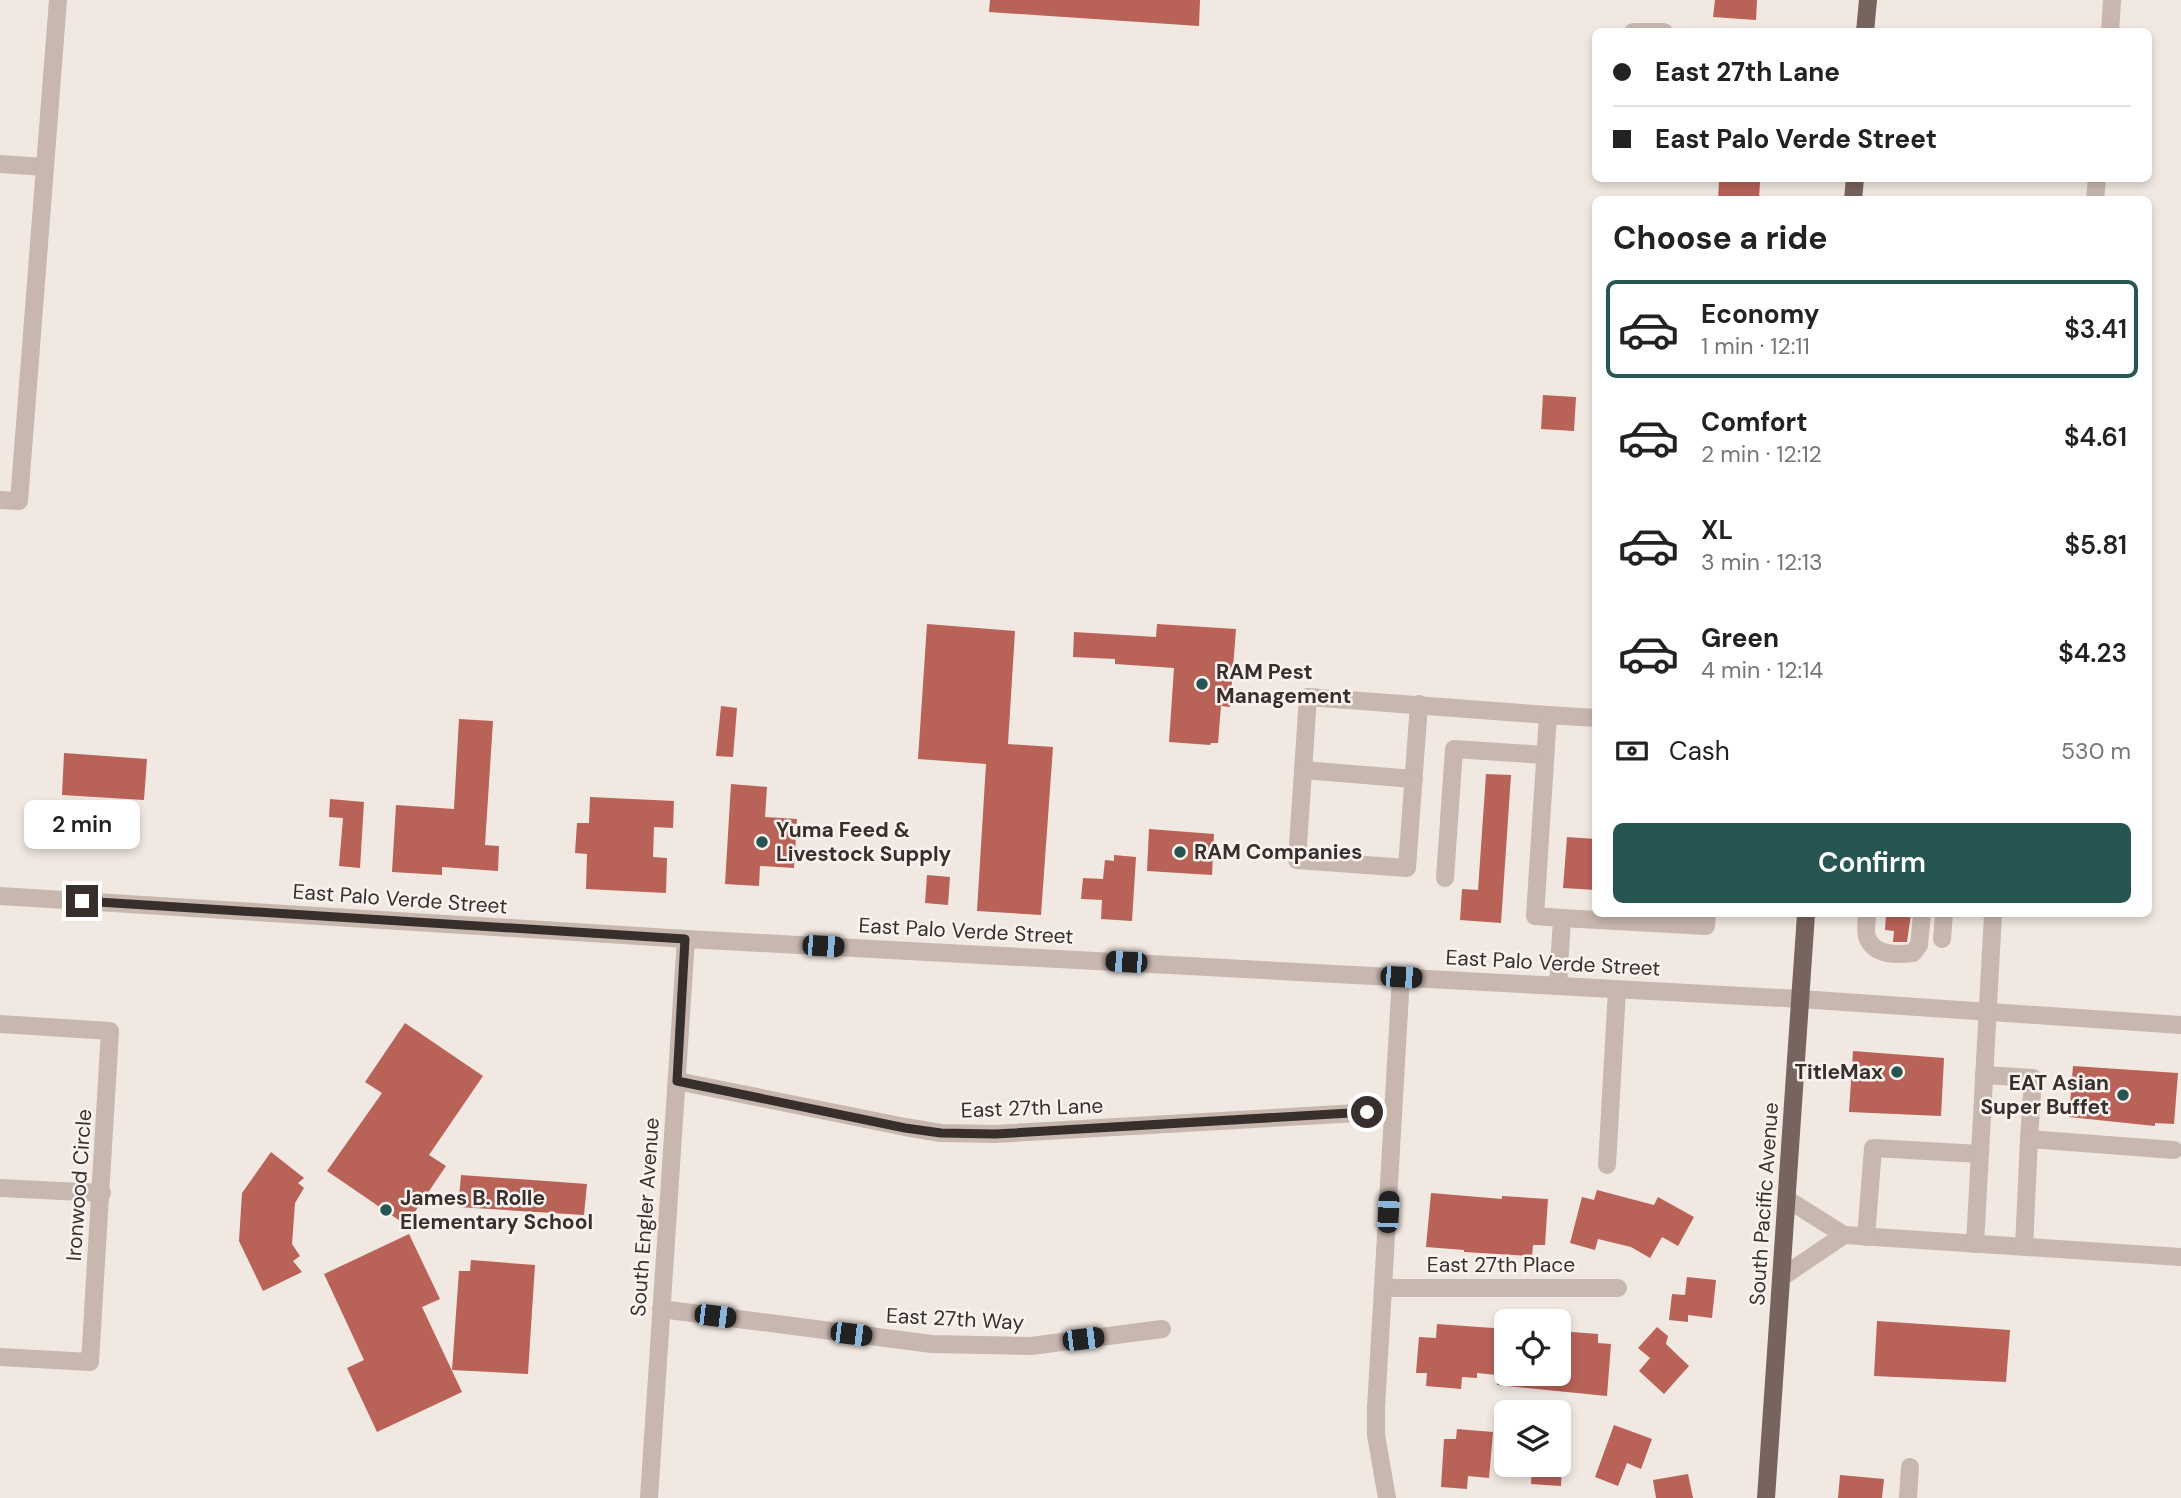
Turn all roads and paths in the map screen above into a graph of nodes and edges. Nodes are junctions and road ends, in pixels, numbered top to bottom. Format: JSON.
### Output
{"nodes":[{"id":1,"x":58,"y":0,"type":"edge"},
{"id":2,"x":1868,"y":0,"type":"edge"},
{"id":3,"x":2112,"y":0,"type":"edge"},
{"id":4,"x":1866,"y":28,"type":"edge"},
{"id":5,"x":2110,"y":28,"type":"edge"},
{"id":6,"x":0,"y":164,"type":"edge"},
{"id":7,"x":45,"y":167,"type":"junction"},
{"id":8,"x":0,"y":500,"type":"edge"},
{"id":9,"x":1419,"y":704,"type":"junction"},
{"id":10,"x":1548,"y":715,"type":"junction"},
{"id":11,"x":1592,"y":718,"type":"edge"},
{"id":12,"x":1545,"y":755,"type":"junction"},
{"id":13,"x":1303,"y":770,"type":"junction"},
{"id":14,"x":1414,"y":779,"type":"junction"},
{"id":15,"x":1445,"y":878,"type":"dead end"},
{"id":16,"x":0,"y":896,"type":"edge"},
{"id":17,"x":1707,"y":917,"type":"edge"},
{"id":18,"x":1806,"y":917,"type":"edge"},
{"id":19,"x":1867,"y":917,"type":"edge"},
{"id":20,"x":1922,"y":917,"type":"edge"},
{"id":21,"x":1944,"y":917,"type":"edge"},
{"id":22,"x":1993,"y":917,"type":"edge"},
{"id":23,"x":1562,"y":918,"type":"junction"},
{"id":24,"x":685,"y":939,"type":"junction"},
{"id":25,"x":1942,"y":939,"type":"dead end"},
{"id":26,"x":1401,"y":977,"type":"junction"},
{"id":27,"x":1558,"y":986,"type":"junction"},
{"id":28,"x":1617,"y":990,"type":"junction"},
{"id":29,"x":1800,"y":999,"type":"junction"},
{"id":30,"x":1987,"y":1012,"type":"junction"},
{"id":31,"x":0,"y":1024,"type":"edge"},
{"id":32,"x":2181,"y":1025,"type":"edge"},
{"id":33,"x":1984,"y":1075,"type":"junction"},
{"id":34,"x":677,"y":1081,"type":"junction"},
{"id":35,"x":1394,"y":1111,"type":"junction"},
{"id":36,"x":2029,"y":1139,"type":"junction"},
{"id":37,"x":2174,"y":1150,"type":"dead end"},
{"id":38,"x":1980,"y":1154,"type":"junction"},
{"id":39,"x":1607,"y":1166,"type":"dead end"},
{"id":40,"x":0,"y":1188,"type":"edge"},
{"id":41,"x":102,"y":1193,"type":"junction"},
{"id":42,"x":1787,"y":1199,"type":"junction"},
{"id":43,"x":1844,"y":1235,"type":"junction"},
{"id":44,"x":1867,"y":1237,"type":"junction"},
{"id":45,"x":1975,"y":1244,"type":"junction"},
{"id":46,"x":2024,"y":1247,"type":"junction"},
{"id":47,"x":2181,"y":1257,"type":"edge"},
{"id":48,"x":1782,"y":1277,"type":"junction"},
{"id":49,"x":1383,"y":1288,"type":"junction"},
{"id":50,"x":1618,"y":1288,"type":"dead end"},
{"id":51,"x":661,"y":1309,"type":"junction"},
{"id":52,"x":1162,"y":1329,"type":"dead end"},
{"id":53,"x":0,"y":1357,"type":"edge"},
{"id":54,"x":1910,"y":1467,"type":"dead end"},
{"id":55,"x":649,"y":1498,"type":"edge"},
{"id":56,"x":1387,"y":1498,"type":"edge"},
{"id":57,"x":1766,"y":1498,"type":"edge"},
{"id":58,"x":1908,"y":1498,"type":"edge"}],
"edges":[{"from":1,"to":7,"type":"street"},
{"from":2,"to":4,"type":"main road"},
{"from":3,"to":5,"type":"street"},
{"from":6,"to":7,"type":"street"},
{"from":7,"to":8,"type":"street"},
{"from":9,"to":10,"type":"street"},
{"from":9,"to":13,"type":"street"},
{"from":9,"to":14,"type":"street"},
{"from":10,"to":11,"type":"street"},
{"from":10,"to":12,"type":"street"},
{"from":12,"to":15,"type":"street"},
{"from":12,"to":23,"type":"street"},
{"from":13,"to":14,"type":"street"},
{"from":13,"to":14,"type":"street"},
{"from":16,"to":24,"type":"street","name":"East Palo Verde Street"},
{"from":17,"to":23,"type":"street"},
{"from":18,"to":29,"type":"main road","name":"South Pacific Avenue"},
{"from":19,"to":20,"type":"street"},
{"from":21,"to":25,"type":"street"},
{"from":22,"to":30,"type":"street"},
{"from":23,"to":27,"type":"street"},
{"from":24,"to":26,"type":"street","name":"East Palo Verde Street"},
{"from":24,"to":34,"type":"street","name":"South Engler Avenue"},
{"from":26,"to":27,"type":"street","name":"East Palo Verde Street"},
{"from":26,"to":35,"type":"street"},
{"from":27,"to":28,"type":"street","name":"East Palo Verde Street"},
{"from":28,"to":29,"type":"street","name":"East Palo Verde Street"},
{"from":28,"to":39,"type":"street"},
{"from":29,"to":30,"type":"street","name":"East Palo Verde Street"},
{"from":29,"to":42,"type":"main road","name":"South Pacific Avenue"},
{"from":30,"to":32,"type":"street","name":"East Palo Verde Street"},
{"from":30,"to":33,"type":"street"},
{"from":31,"to":41,"type":"street","name":"Ironwood Circle"},
{"from":33,"to":36,"type":"street"},
{"from":33,"to":38,"type":"street"},
{"from":34,"to":35,"type":"street","name":"East 27th Lane"},
{"from":34,"to":51,"type":"street","name":"South Engler Avenue"},
{"from":35,"to":49,"type":"street"},
{"from":36,"to":37,"type":"street"},
{"from":36,"to":46,"type":"street"},
{"from":38,"to":44,"type":"street"},
{"from":38,"to":45,"type":"street"},
{"from":40,"to":41,"type":"street"},
{"from":41,"to":53,"type":"street","name":"Ironwood Circle"},
{"from":42,"to":43,"type":"street"},
{"from":42,"to":48,"type":"main road","name":"South Pacific Avenue"},
{"from":43,"to":44,"type":"street"},
{"from":43,"to":48,"type":"street"},
{"from":44,"to":45,"type":"street"},
{"from":45,"to":46,"type":"street"},
{"from":46,"to":47,"type":"street"},
{"from":48,"to":57,"type":"main road","name":"South Pacific Avenue"},
{"from":49,"to":50,"type":"street","name":"East 27th Place"},
{"from":49,"to":56,"type":"street"},
{"from":51,"to":52,"type":"street","name":"East 27th Way"},
{"from":51,"to":55,"type":"street","name":"South Engler Avenue"},
{"from":54,"to":58,"type":"street"}]}
